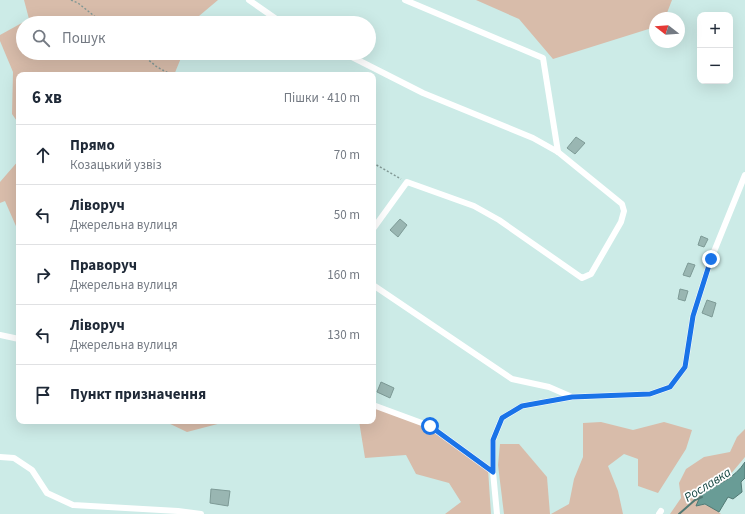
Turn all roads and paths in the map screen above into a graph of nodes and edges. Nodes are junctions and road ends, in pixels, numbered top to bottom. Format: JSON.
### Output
{"nodes":[{"id":1,"x":71,"y":0,"type":"edge"},
{"id":2,"x":249,"y":0,"type":"edge"},
{"id":3,"x":405,"y":0,"type":"edge"},
{"id":4,"x":94,"y":16,"type":"edge"},
{"id":5,"x":272,"y":16,"type":"edge"},
{"id":6,"x":148,"y":60,"type":"edge"},
{"id":7,"x":358,"y":60,"type":"edge"},
{"id":8,"x":166,"y":72,"type":"edge"},
{"id":9,"x":558,"y":152,"type":"junction"},
{"id":10,"x":376,"y":165,"type":"edge"},
{"id":11,"x":745,"y":175,"type":"edge"},
{"id":12,"x":407,"y":182,"type":"junction"},
{"id":13,"x":376,"y":225,"type":"edge"},
{"id":14,"x":376,"y":287,"type":"edge"},
{"id":15,"x":0,"y":335,"type":"edge"},
{"id":16,"x":16,"y":338,"type":"edge"},
{"id":17,"x":572,"y":397,"type":"junction"},
{"id":18,"x":376,"y":406,"type":"edge"},
{"id":19,"x":0,"y":457,"type":"edge"},
{"id":20,"x":493,"y":472,"type":"junction"},
{"id":21,"x":201,"y":514,"type":"edge"},
{"id":22,"x":497,"y":514,"type":"edge"}],
"edges":[{"from":1,"to":4,"type":"path"},
{"from":2,"to":5,"type":"street"},
{"from":3,"to":9,"type":"street"},
{"from":6,"to":8,"type":"path"},
{"from":7,"to":9,"type":"street"},
{"from":9,"to":12,"type":"street"},
{"from":10,"to":12,"type":"path"},
{"from":11,"to":17,"type":"street"},
{"from":12,"to":13,"type":"street"},
{"from":14,"to":17,"type":"street"},
{"from":15,"to":16,"type":"street"},
{"from":17,"to":20,"type":"street"},
{"from":18,"to":20,"type":"street"},
{"from":19,"to":21,"type":"street"},
{"from":20,"to":22,"type":"street"}]}
